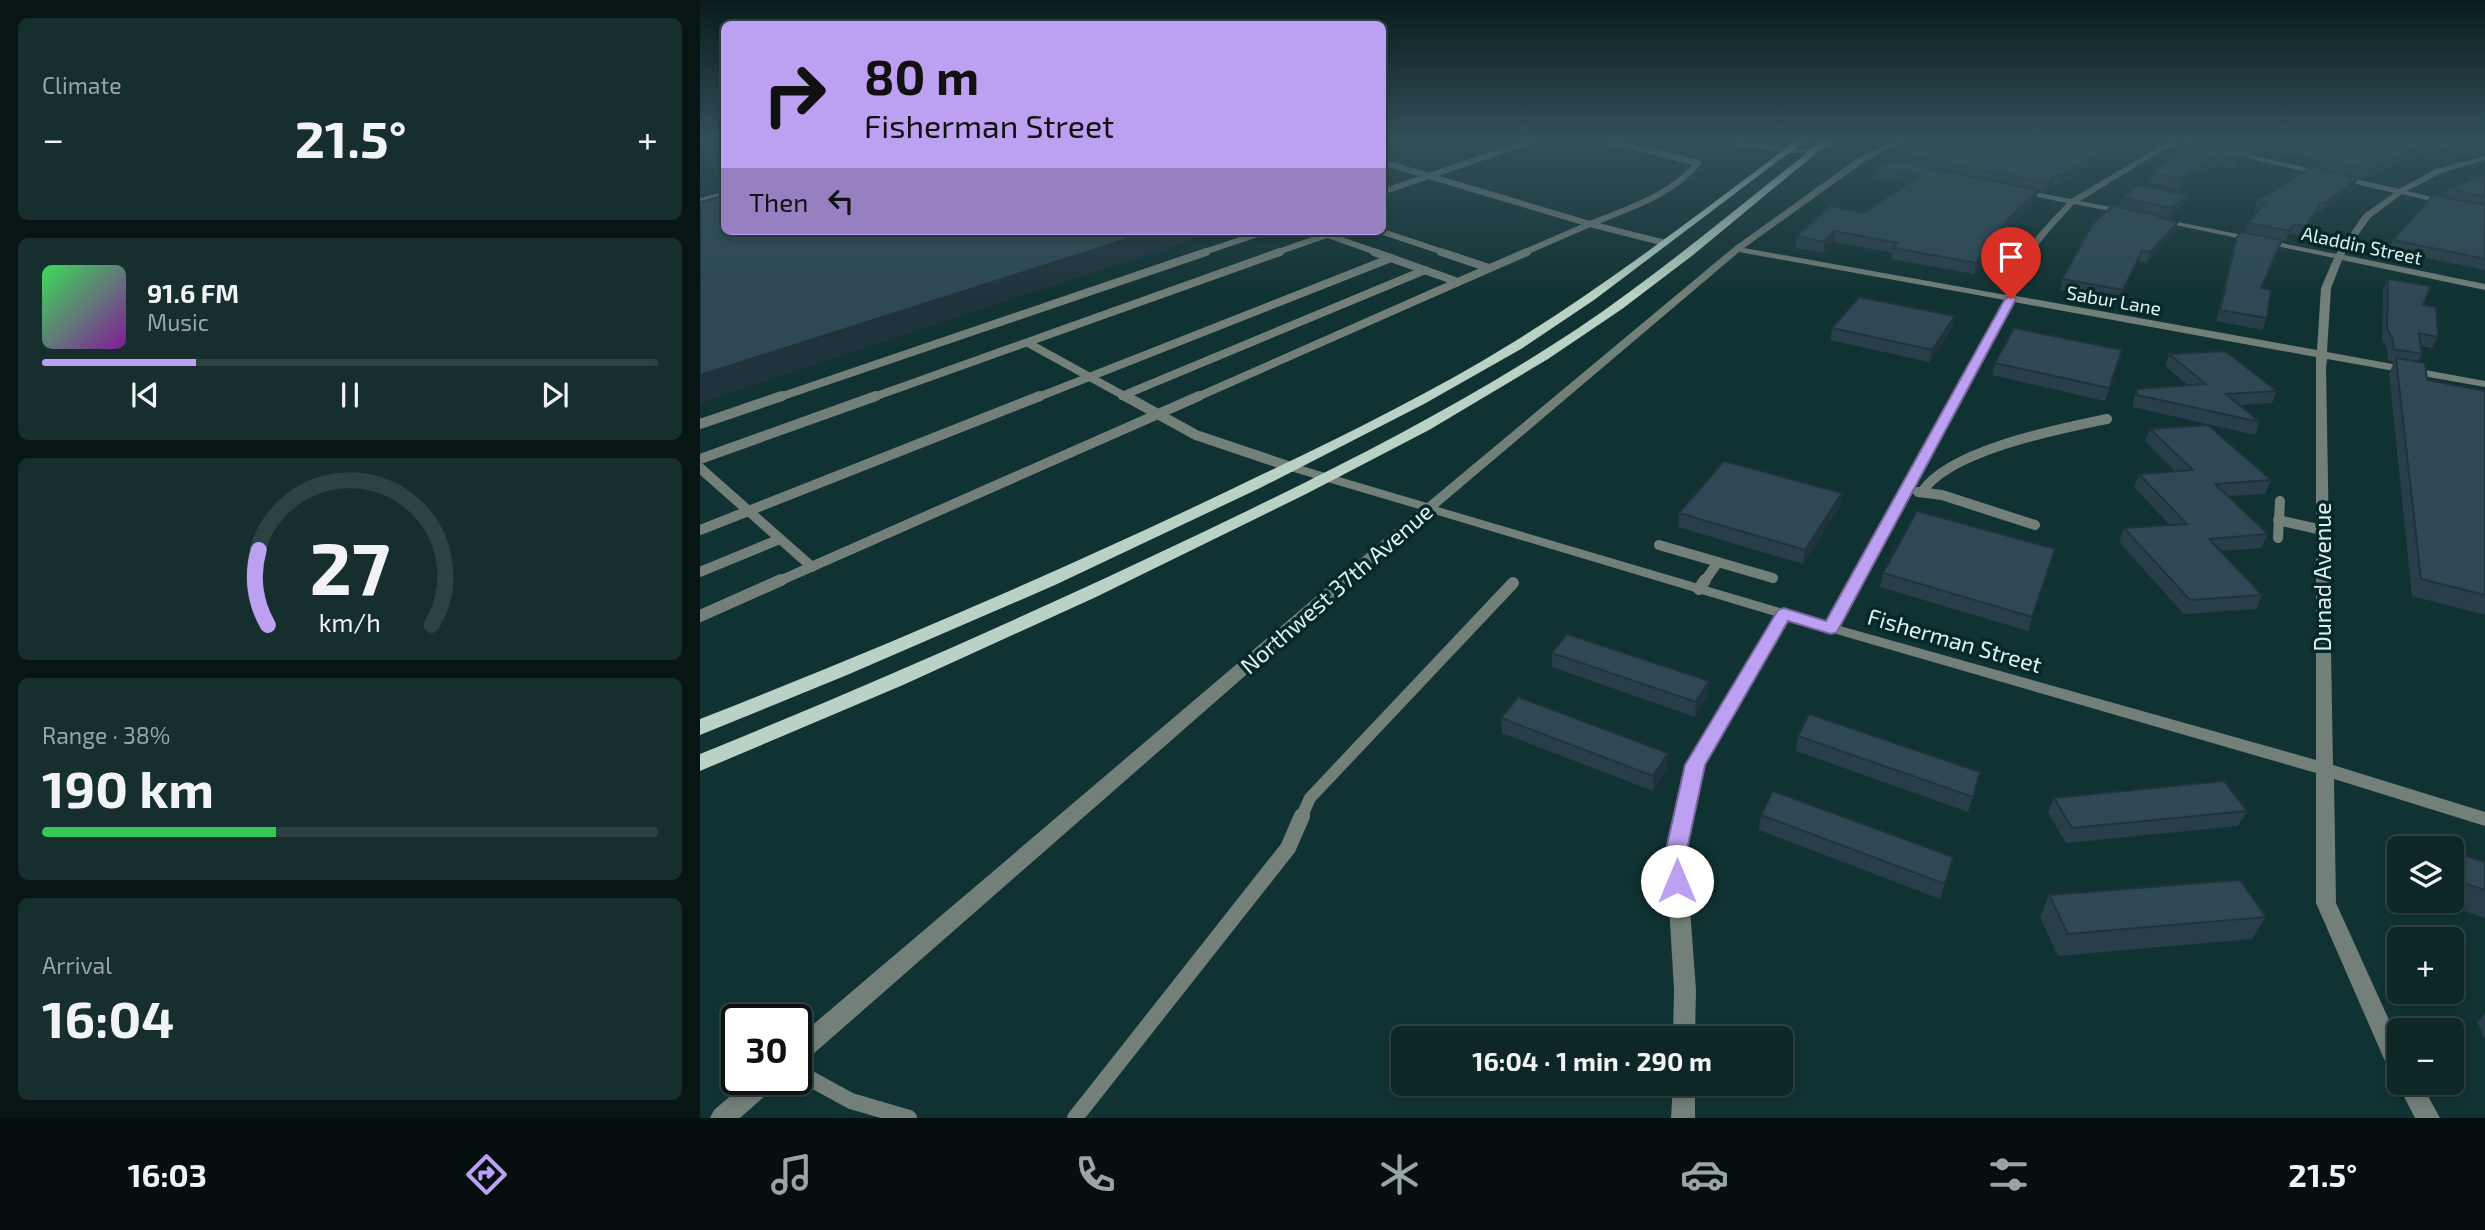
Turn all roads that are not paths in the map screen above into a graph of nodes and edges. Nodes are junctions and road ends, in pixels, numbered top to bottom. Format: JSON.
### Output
{"nodes":[{"id":1,"x":1483,"y":192,"type":"edge"},
{"id":2,"x":1660,"y":192,"type":"edge"},
{"id":3,"x":1732,"y":192,"type":"edge"},
{"id":4,"x":1763,"y":192,"type":"edge"},
{"id":5,"x":1816,"y":192,"type":"edge"},
{"id":6,"x":2024,"y":192,"type":"edge"},
{"id":7,"x":2089,"y":192,"type":"edge"},
{"id":8,"x":2400,"y":192,"type":"joint"},
{"id":9,"x":721,"y":196,"type":"edge"},
{"id":10,"x":700,"y":201,"type":"edge"},
{"id":11,"x":2072,"y":202,"type":"junction"},
{"id":12,"x":2485,"y":212,"type":"edge"},
{"id":13,"x":2140,"y":216,"type":"edge"},
{"id":14,"x":2154,"y":218,"type":"edge"},
{"id":15,"x":1590,"y":224,"type":"junction"},
{"id":16,"x":1386,"y":233,"type":"edge"},
{"id":17,"x":1255,"y":235,"type":"edge"},
{"id":18,"x":1327,"y":235,"type":"joint"},
{"id":19,"x":1665,"y":243,"type":"junction"},
{"id":20,"x":1737,"y":249,"type":"junction"},
{"id":21,"x":2339,"y":257,"type":"junction"},
{"id":22,"x":1391,"y":258,"type":"junction"},
{"id":23,"x":1489,"y":268,"type":"junction"},
{"id":24,"x":1425,"y":270,"type":"junction"},
{"id":25,"x":1458,"y":282,"type":"junction"},
{"id":26,"x":2485,"y":287,"type":"edge"},
{"id":27,"x":2011,"y":299,"type":"junction"},
{"id":28,"x":1028,"y":344,"type":"junction"},
{"id":29,"x":2321,"y":354,"type":"junction"},
{"id":30,"x":1088,"y":377,"type":"junction"},
{"id":31,"x":2485,"y":384,"type":"edge"},
{"id":32,"x":1122,"y":396,"type":"junction"},
{"id":33,"x":1158,"y":415,"type":"junction"},
{"id":34,"x":2106,"y":419,"type":"dead end"},
{"id":35,"x":700,"y":424,"type":"edge"},
{"id":36,"x":700,"y":459,"type":"edge"},
{"id":37,"x":1292,"y":467,"type":"junction"},
{"id":38,"x":700,"y":468,"type":"edge"},
{"id":39,"x":1329,"y":478,"type":"junction"},
{"id":40,"x":1905,"y":492,"type":"junction"},
{"id":41,"x":1922,"y":492,"type":"junction"},
{"id":42,"x":2280,"y":501,"type":"dead end"},
{"id":43,"x":1430,"y":507,"type":"junction"},
{"id":44,"x":748,"y":511,"type":"junction"},
{"id":45,"x":2278,"y":520,"type":"junction"},
{"id":46,"x":2035,"y":525,"type":"dead end"},
{"id":47,"x":700,"y":530,"type":"edge"},
{"id":48,"x":2322,"y":530,"type":"junction"},
{"id":49,"x":2278,"y":538,"type":"dead end"},
{"id":50,"x":780,"y":539,"type":"junction"},
{"id":51,"x":1659,"y":545,"type":"dead end"},
{"id":52,"x":1718,"y":562,"type":"junction"},
{"id":53,"x":812,"y":567,"type":"junction"},
{"id":54,"x":700,"y":572,"type":"edge"},
{"id":55,"x":1773,"y":578,"type":"dead end"},
{"id":56,"x":1513,"y":583,"type":"dead end"},
{"id":57,"x":1699,"y":589,"type":"junction"},
{"id":58,"x":1784,"y":614,"type":"junction"},
{"id":59,"x":700,"y":616,"type":"edge"},
{"id":60,"x":1831,"y":628,"type":"junction"},
{"id":61,"x":700,"y":727,"type":"edge"},
{"id":62,"x":700,"y":763,"type":"edge"},
{"id":63,"x":2324,"y":769,"type":"junction"},
{"id":64,"x":2485,"y":819,"type":"edge"},
{"id":65,"x":1684,"y":1026,"type":"edge"},
{"id":66,"x":812,"y":1040,"type":"edge"},
{"id":67,"x":2387,"y":1040,"type":"edge"},
{"id":68,"x":812,"y":1080,"type":"edge"},
{"id":69,"x":749,"y":1095,"type":"edge"},
{"id":70,"x":2415,"y":1095,"type":"edge"},
{"id":71,"x":1684,"y":1096,"type":"edge"},
{"id":72,"x":722,"y":1118,"type":"edge"},
{"id":73,"x":909,"y":1118,"type":"edge"},
{"id":74,"x":1075,"y":1118,"type":"edge"},
{"id":75,"x":1684,"y":1118,"type":"edge"},
{"id":76,"x":2428,"y":1118,"type":"edge"}],
"edges":[{"from":1,"to":15,"type":"lane"},
{"from":2,"to":15,"type":"lane"},
{"from":3,"to":19,"type":"main road"},
{"from":4,"to":39,"type":"main road"},
{"from":5,"to":20,"type":"street","name":"Northwest 37th Avenue"},
{"from":6,"to":11,"type":"street"},
{"from":7,"to":11,"type":"street"},
{"from":8,"to":12,"type":"street"},
{"from":8,"to":21,"type":"street","name":"Dunad Avenue"},
{"from":9,"to":10,"type":"lane"},
{"from":11,"to":13,"type":"street"},
{"from":11,"to":27,"type":"street"},
{"from":14,"to":21,"type":"street","name":"Aladdin Street"},
{"from":15,"to":19,"type":"lane"},
{"from":15,"to":23,"type":"lane"},
{"from":16,"to":23,"type":"lane"},
{"from":17,"to":35,"type":"lane"},
{"from":18,"to":22,"type":"lane"},
{"from":18,"to":28,"type":"lane"},
{"from":19,"to":37,"type":"main road"},
{"from":20,"to":27,"type":"street","name":"Sabur Lane"},
{"from":20,"to":43,"type":"street","name":"Northwest 37th Avenue"},
{"from":21,"to":26,"type":"street","name":"Aladdin Street"},
{"from":21,"to":29,"type":"street","name":"Dunad Avenue"},
{"from":22,"to":24,"type":"lane"},
{"from":22,"to":30,"type":"lane"},
{"from":23,"to":25,"type":"lane"},
{"from":24,"to":25,"type":"lane"},
{"from":24,"to":32,"type":"lane"},
{"from":25,"to":33,"type":"lane"},
{"from":27,"to":29,"type":"street","name":"Sabur Lane"},
{"from":27,"to":40,"type":"street"},
{"from":28,"to":30,"type":"lane"},
{"from":28,"to":36,"type":"lane"},
{"from":29,"to":31,"type":"street","name":"Sabur Lane"},
{"from":29,"to":48,"type":"street","name":"Dunad Avenue"},
{"from":30,"to":32,"type":"lane"},
{"from":30,"to":44,"type":"lane"},
{"from":32,"to":33,"type":"lane"},
{"from":33,"to":37,"type":"lane"},
{"from":33,"to":53,"type":"lane"},
{"from":34,"to":41,"type":"lane"},
{"from":37,"to":39,"type":"street","name":"Fisherman Street"},
{"from":37,"to":61,"type":"main road"},
{"from":38,"to":44,"type":"lane"},
{"from":39,"to":43,"type":"street","name":"Fisherman Street"},
{"from":39,"to":62,"type":"main road"},
{"from":40,"to":41,"type":"lane"},
{"from":40,"to":60,"type":"street"},
{"from":41,"to":46,"type":"lane"},
{"from":42,"to":45,"type":"lane"},
{"from":43,"to":57,"type":"street","name":"Fisherman Street"},
{"from":43,"to":66,"type":"street","name":"Northwest 37th Avenue"},
{"from":44,"to":47,"type":"lane"},
{"from":44,"to":50,"type":"lane"},
{"from":45,"to":48,"type":"lane"},
{"from":45,"to":49,"type":"lane"},
{"from":48,"to":63,"type":"street","name":"Dunad Avenue"},
{"from":50,"to":53,"type":"lane"},
{"from":50,"to":54,"type":"lane"},
{"from":51,"to":52,"type":"lane"},
{"from":52,"to":55,"type":"lane"},
{"from":52,"to":57,"type":"lane"},
{"from":53,"to":59,"type":"lane"},
{"from":56,"to":74,"type":"lane"},
{"from":57,"to":58,"type":"street","name":"Fisherman Street"},
{"from":58,"to":60,"type":"street","name":"Fisherman Street"},
{"from":58,"to":65,"type":"street"},
{"from":60,"to":63,"type":"street","name":"Fisherman Street"},
{"from":63,"to":64,"type":"street","name":"Fisherman Street"},
{"from":63,"to":67,"type":"street","name":"Dunad Avenue"},
{"from":68,"to":73,"type":"lane"},
{"from":69,"to":72,"type":"street"},
{"from":70,"to":76,"type":"street"},
{"from":71,"to":75,"type":"street"}]}
